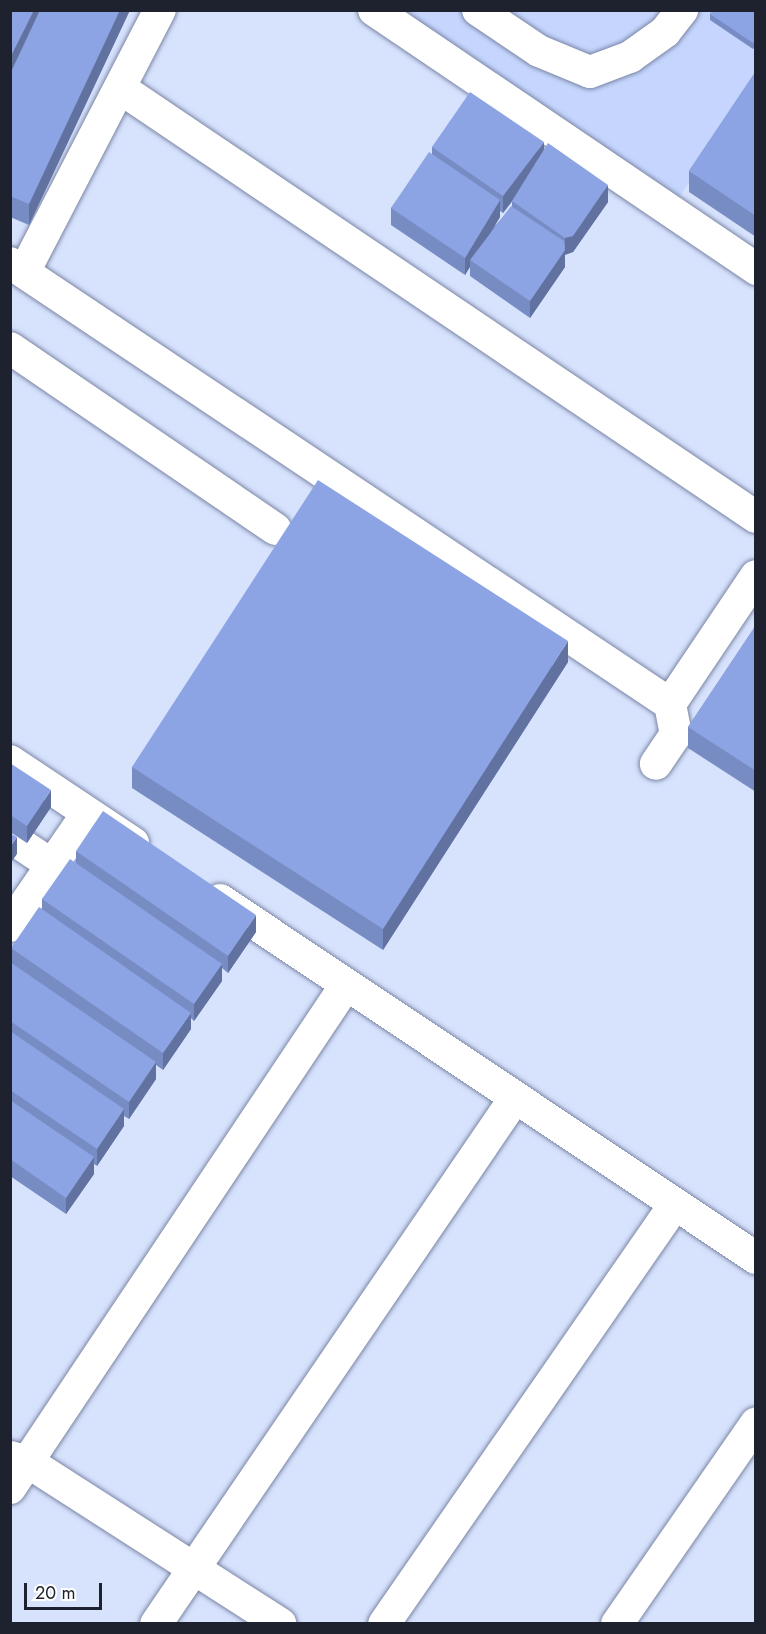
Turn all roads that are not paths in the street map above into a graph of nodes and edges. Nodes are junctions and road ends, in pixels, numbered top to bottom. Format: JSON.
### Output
{"nodes":[{"id":1,"x":160,"y":10,"type":"edge"},
{"id":2,"x":374,"y":10,"type":"edge"},
{"id":3,"x":478,"y":10,"type":"edge"},
{"id":4,"x":682,"y":10,"type":"edge"},
{"id":5,"x":120,"y":88,"type":"junction"},
{"id":6,"x":17,"y":267,"type":"edge"},
{"id":7,"x":756,"y":269,"type":"edge"},
{"id":8,"x":14,"y":357,"type":"edge"},
{"id":9,"x":756,"y":517,"type":"edge"},
{"id":10,"x":275,"y":529,"type":"dead end"},
{"id":11,"x":756,"y":576,"type":"edge"},
{"id":12,"x":670,"y":704,"type":"junction"},
{"id":13,"x":10,"y":761,"type":"edge"},
{"id":14,"x":656,"y":764,"type":"dead end"},
{"id":15,"x":84,"y":818,"type":"dead end"},
{"id":16,"x":10,"y":837,"type":"edge"},
{"id":17,"x":159,"y":860,"type":"edge"},
{"id":18,"x":52,"y":865,"type":"junction"},
{"id":19,"x":198,"y":886,"type":"edge"},
{"id":20,"x":15,"y":910,"type":"edge"},
{"id":21,"x":346,"y":985,"type":"junction"},
{"id":22,"x":515,"y":1098,"type":"junction"},
{"id":23,"x":675,"y":1204,"type":"junction"},
{"id":24,"x":756,"y":1258,"type":"edge"},
{"id":25,"x":756,"y":1423,"type":"edge"},
{"id":26,"x":19,"y":1460,"type":"edge"},
{"id":27,"x":10,"y":1488,"type":"edge"},
{"id":28,"x":195,"y":1567,"type":"junction"},
{"id":29,"x":156,"y":1623,"type":"edge"},
{"id":30,"x":280,"y":1623,"type":"edge"},
{"id":31,"x":384,"y":1623,"type":"edge"},
{"id":32,"x":617,"y":1623,"type":"edge"}],
"edges":[{"from":1,"to":5,"type":"street"},
{"from":2,"to":7,"type":"street"},
{"from":3,"to":4,"type":"street"},
{"from":5,"to":6,"type":"street"},
{"from":5,"to":9,"type":"street"},
{"from":6,"to":12,"type":"street"},
{"from":8,"to":10,"type":"street"},
{"from":11,"to":12,"type":"street"},
{"from":12,"to":14,"type":"street"},
{"from":13,"to":17,"type":"street"},
{"from":15,"to":18,"type":"street"},
{"from":16,"to":18,"type":"street"},
{"from":18,"to":20,"type":"street"},
{"from":19,"to":21,"type":"street"},
{"from":21,"to":22,"type":"street"},
{"from":21,"to":26,"type":"street"},
{"from":22,"to":23,"type":"street"},
{"from":22,"to":28,"type":"street"},
{"from":23,"to":24,"type":"street"},
{"from":23,"to":31,"type":"street"},
{"from":25,"to":32,"type":"street"},
{"from":26,"to":27,"type":"street"},
{"from":26,"to":28,"type":"street"},
{"from":28,"to":29,"type":"street"},
{"from":28,"to":30,"type":"street"}]}
